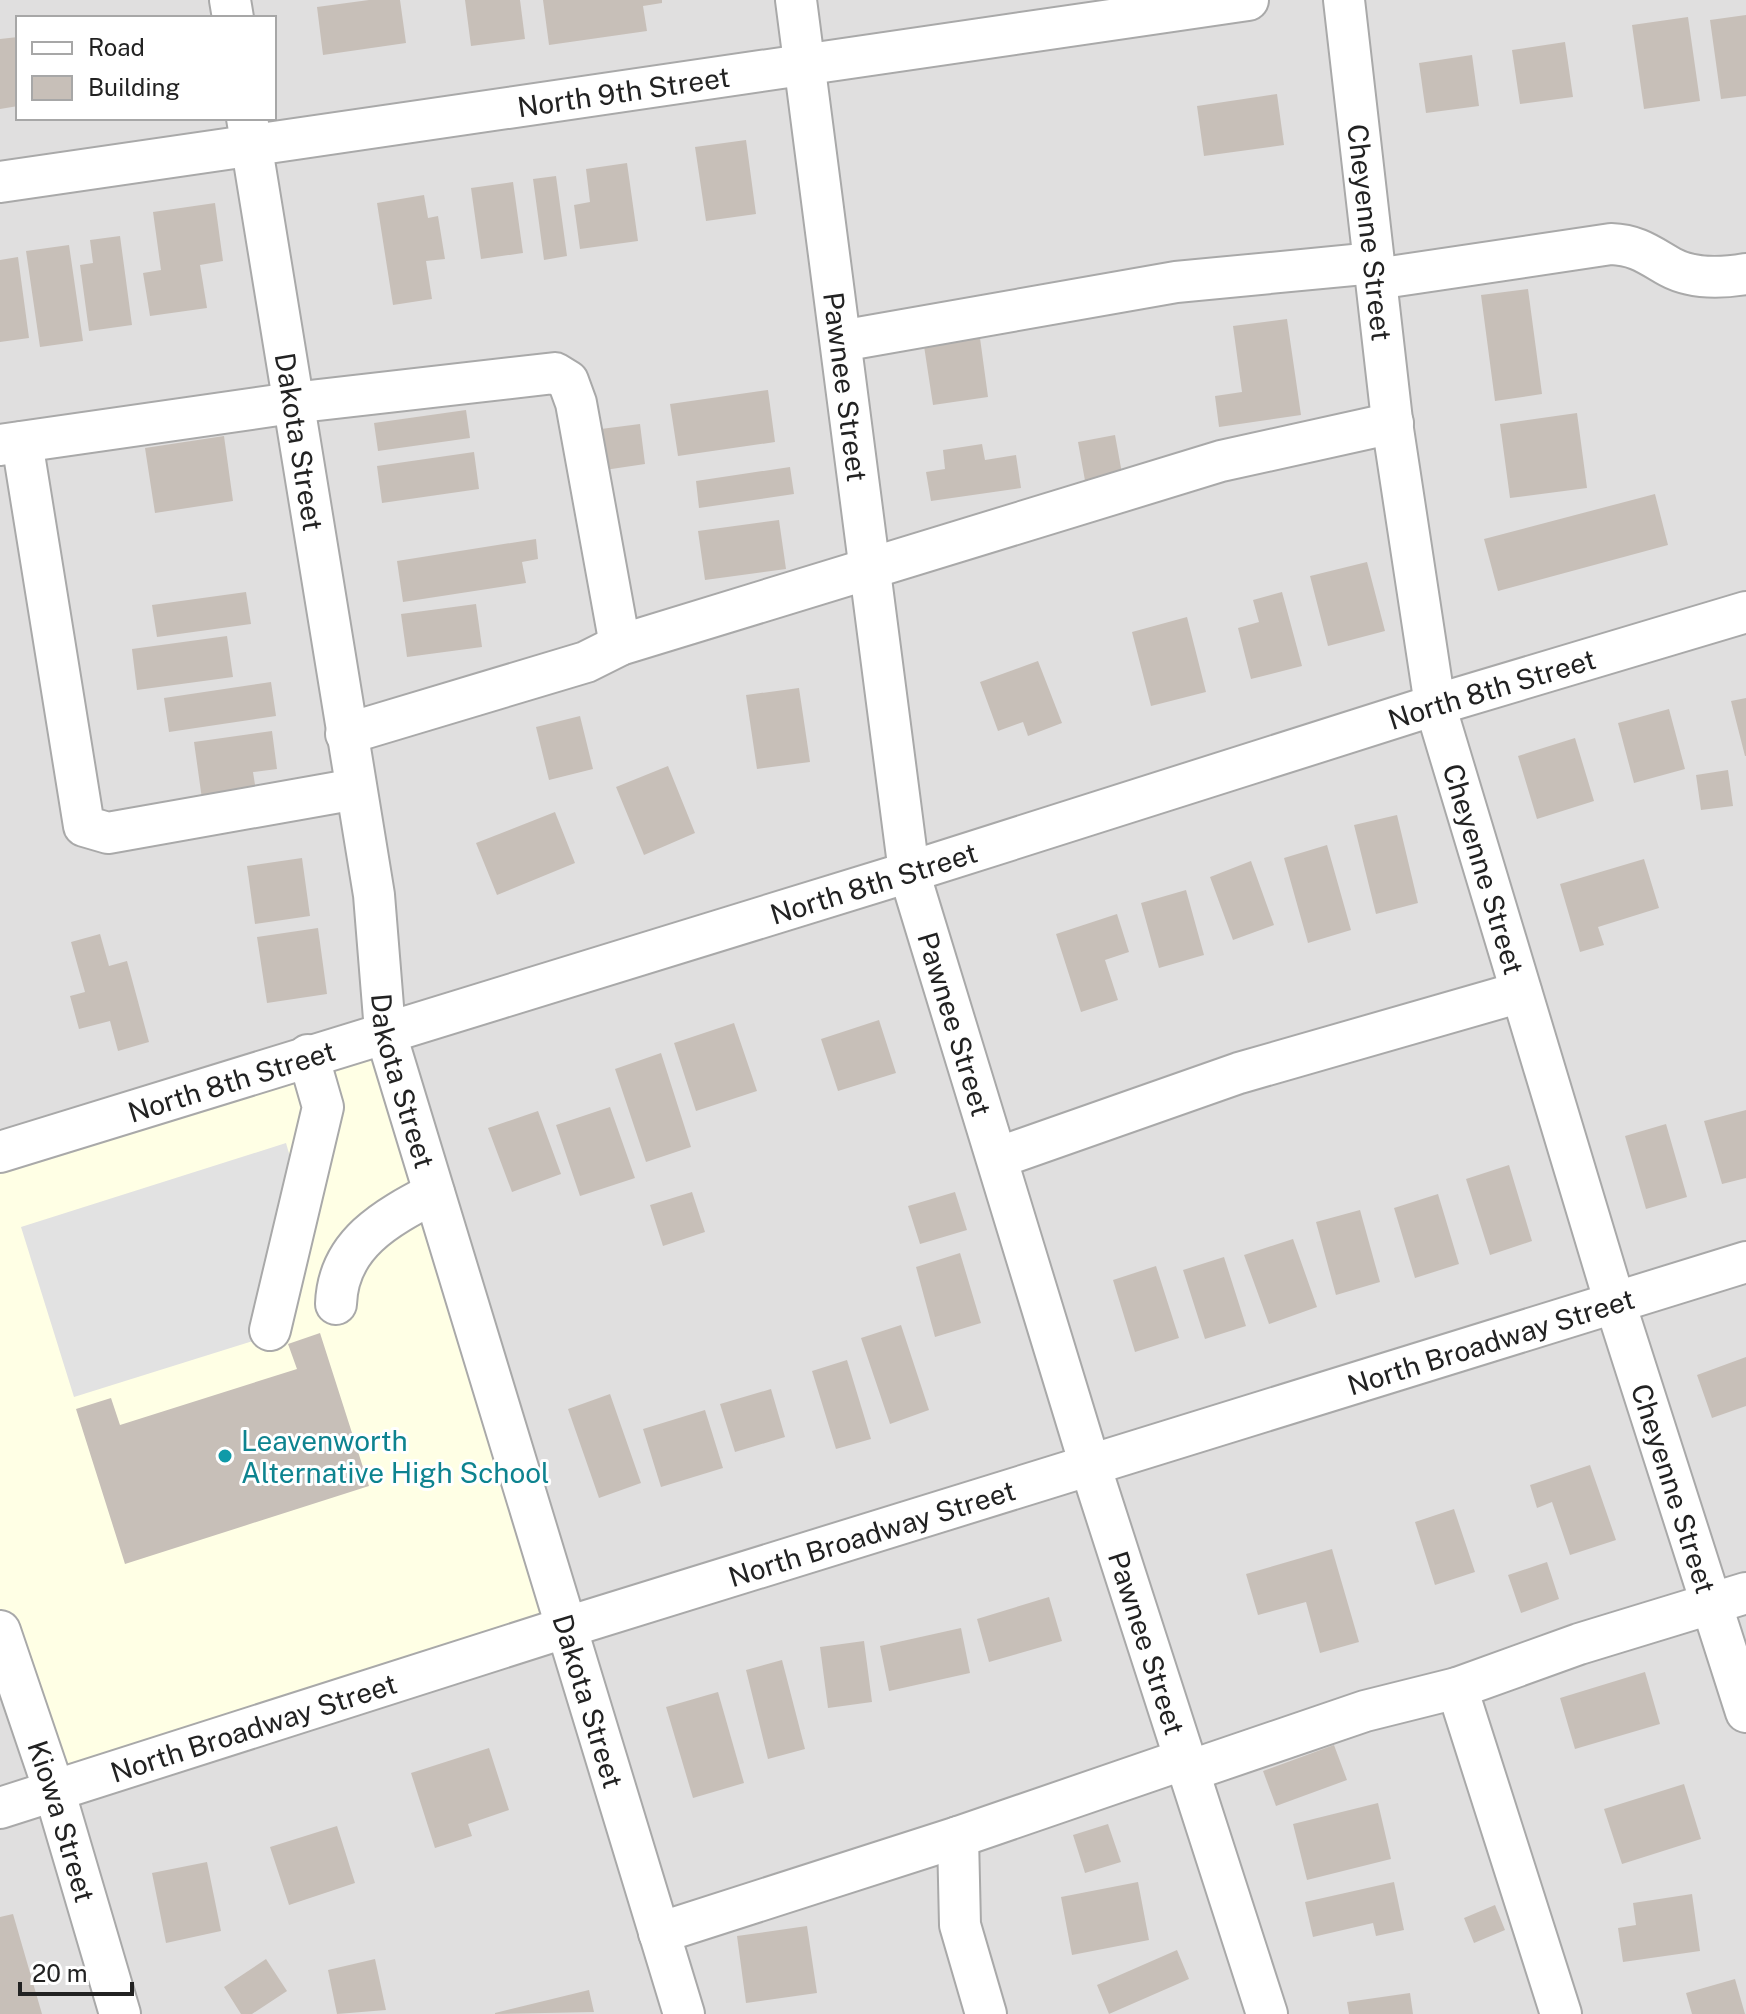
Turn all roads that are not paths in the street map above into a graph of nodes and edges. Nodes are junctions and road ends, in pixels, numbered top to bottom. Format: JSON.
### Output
{"nodes":[{"id":1,"x":796,"y":0,"type":"edge"},
{"id":2,"x":1248,"y":0,"type":"edge"},
{"id":3,"x":1344,"y":0,"type":"edge"},
{"id":4,"x":806,"y":63,"type":"junction"},
{"id":5,"x":249,"y":132,"type":"edge"},
{"id":6,"x":0,"y":182,"type":"edge"},
{"id":7,"x":1375,"y":271,"type":"junction"},
{"id":8,"x":1746,"y":274,"type":"edge"},
{"id":9,"x":841,"y":341,"type":"junction"},
{"id":10,"x":292,"y":403,"type":"junction"},
{"id":11,"x":1393,"y":423,"type":"junction"},
{"id":12,"x":11,"y":444,"type":"edge"},
{"id":13,"x":871,"y":571,"type":"junction"},
{"id":14,"x":1746,"y":612,"type":"edge"},
{"id":15,"x":620,"y":645,"type":"junction"},
{"id":16,"x":1435,"y":705,"type":"junction"},
{"id":17,"x":346,"y":734,"type":"junction"},
{"id":18,"x":356,"y":789,"type":"junction"},
{"id":19,"x":909,"y":872,"type":"junction"},
{"id":20,"x":1521,"y":992,"type":"junction"},
{"id":21,"x":385,"y":1031,"type":"junction"},
{"id":22,"x":308,"y":1055,"type":"junction"},
{"id":23,"x":0,"y":1152,"type":"edge"},
{"id":24,"x":997,"y":1158,"type":"junction"},
{"id":25,"x":434,"y":1193,"type":"junction"},
{"id":26,"x":1746,"y":1262,"type":"edge"},
{"id":27,"x":1615,"y":1303,"type":"junction"},
{"id":28,"x":336,"y":1304,"type":"dead end"},
{"id":29,"x":270,"y":1330,"type":"dead end"},
{"id":30,"x":1090,"y":1465,"type":"junction"},
{"id":31,"x":1729,"y":1599,"type":"edge"},
{"id":32,"x":564,"y":1628,"type":"junction"},
{"id":33,"x":0,"y":1631,"type":"edge"},
{"id":34,"x":1457,"y":1688,"type":"junction"},
{"id":35,"x":1746,"y":1712,"type":"edge"},
{"id":36,"x":1187,"y":1765,"type":"junction"},
{"id":37,"x":54,"y":1790,"type":"junction"},
{"id":38,"x":0,"y":1808,"type":"edge"},
{"id":39,"x":958,"y":1837,"type":"junction"},
{"id":40,"x":659,"y":1933,"type":"junction"},
{"id":41,"x":120,"y":2014,"type":"edge"},
{"id":42,"x":684,"y":2014,"type":"edge"},
{"id":43,"x":986,"y":2014,"type":"edge"},
{"id":44,"x":1267,"y":2014,"type":"edge"},
{"id":45,"x":1561,"y":2014,"type":"edge"}],
"edges":[{"from":1,"to":4,"type":"street","name":"Pawnee Street"},
{"from":2,"to":4,"type":"street","name":"North 9th Street"},
{"from":3,"to":7,"type":"street","name":"Cheyenne Street"},
{"from":4,"to":5,"type":"street","name":"North 9th Street"},
{"from":4,"to":9,"type":"street","name":"Pawnee Street"},
{"from":5,"to":6,"type":"street","name":"North 9th Street"},
{"from":5,"to":10,"type":"street","name":"Dakota Street"},
{"from":7,"to":8,"type":"street"},
{"from":7,"to":9,"type":"street"},
{"from":7,"to":11,"type":"street","name":"Cheyenne Street"},
{"from":9,"to":13,"type":"street","name":"Pawnee Street"},
{"from":10,"to":12,"type":"street"},
{"from":10,"to":15,"type":"street"},
{"from":10,"to":17,"type":"street","name":"Dakota Street"},
{"from":11,"to":13,"type":"street"},
{"from":11,"to":16,"type":"street","name":"Cheyenne Street"},
{"from":12,"to":18,"type":"street"},
{"from":13,"to":15,"type":"street"},
{"from":13,"to":19,"type":"street","name":"Pawnee Street"},
{"from":14,"to":16,"type":"street","name":"North 8th Street"},
{"from":15,"to":17,"type":"street"},
{"from":16,"to":19,"type":"street","name":"North 8th Street"},
{"from":16,"to":20,"type":"street","name":"Cheyenne Street"},
{"from":17,"to":18,"type":"street","name":"Dakota Street"},
{"from":18,"to":21,"type":"street","name":"Dakota Street"},
{"from":19,"to":21,"type":"street","name":"North 8th Street"},
{"from":19,"to":24,"type":"street","name":"Pawnee Street"},
{"from":20,"to":24,"type":"street"},
{"from":20,"to":27,"type":"street","name":"Cheyenne Street"},
{"from":21,"to":22,"type":"street","name":"North 8th Street"},
{"from":21,"to":25,"type":"street","name":"Dakota Street"},
{"from":22,"to":23,"type":"street","name":"North 8th Street"},
{"from":22,"to":29,"type":"street"},
{"from":24,"to":30,"type":"street","name":"Pawnee Street"},
{"from":25,"to":28,"type":"street"},
{"from":25,"to":32,"type":"street","name":"Dakota Street"},
{"from":26,"to":27,"type":"street","name":"North Broadway Street"},
{"from":27,"to":30,"type":"street","name":"North Broadway Street"},
{"from":27,"to":31,"type":"street","name":"Cheyenne Street"},
{"from":30,"to":32,"type":"street","name":"North Broadway Street"},
{"from":30,"to":36,"type":"street","name":"Pawnee Street"},
{"from":31,"to":34,"type":"street"},
{"from":31,"to":35,"type":"street","name":"Cheyenne Street"},
{"from":32,"to":37,"type":"street","name":"North Broadway Street"},
{"from":32,"to":40,"type":"street","name":"Dakota Street"},
{"from":33,"to":37,"type":"street","name":"Kiowa Street"},
{"from":34,"to":36,"type":"street"},
{"from":34,"to":45,"type":"street"},
{"from":36,"to":39,"type":"street"},
{"from":36,"to":44,"type":"street","name":"Pawnee Street"},
{"from":37,"to":38,"type":"street","name":"North Broadway Street"},
{"from":37,"to":41,"type":"street","name":"Kiowa Street"},
{"from":39,"to":40,"type":"street"},
{"from":39,"to":43,"type":"street"},
{"from":40,"to":42,"type":"street","name":"Dakota Street"}]}
